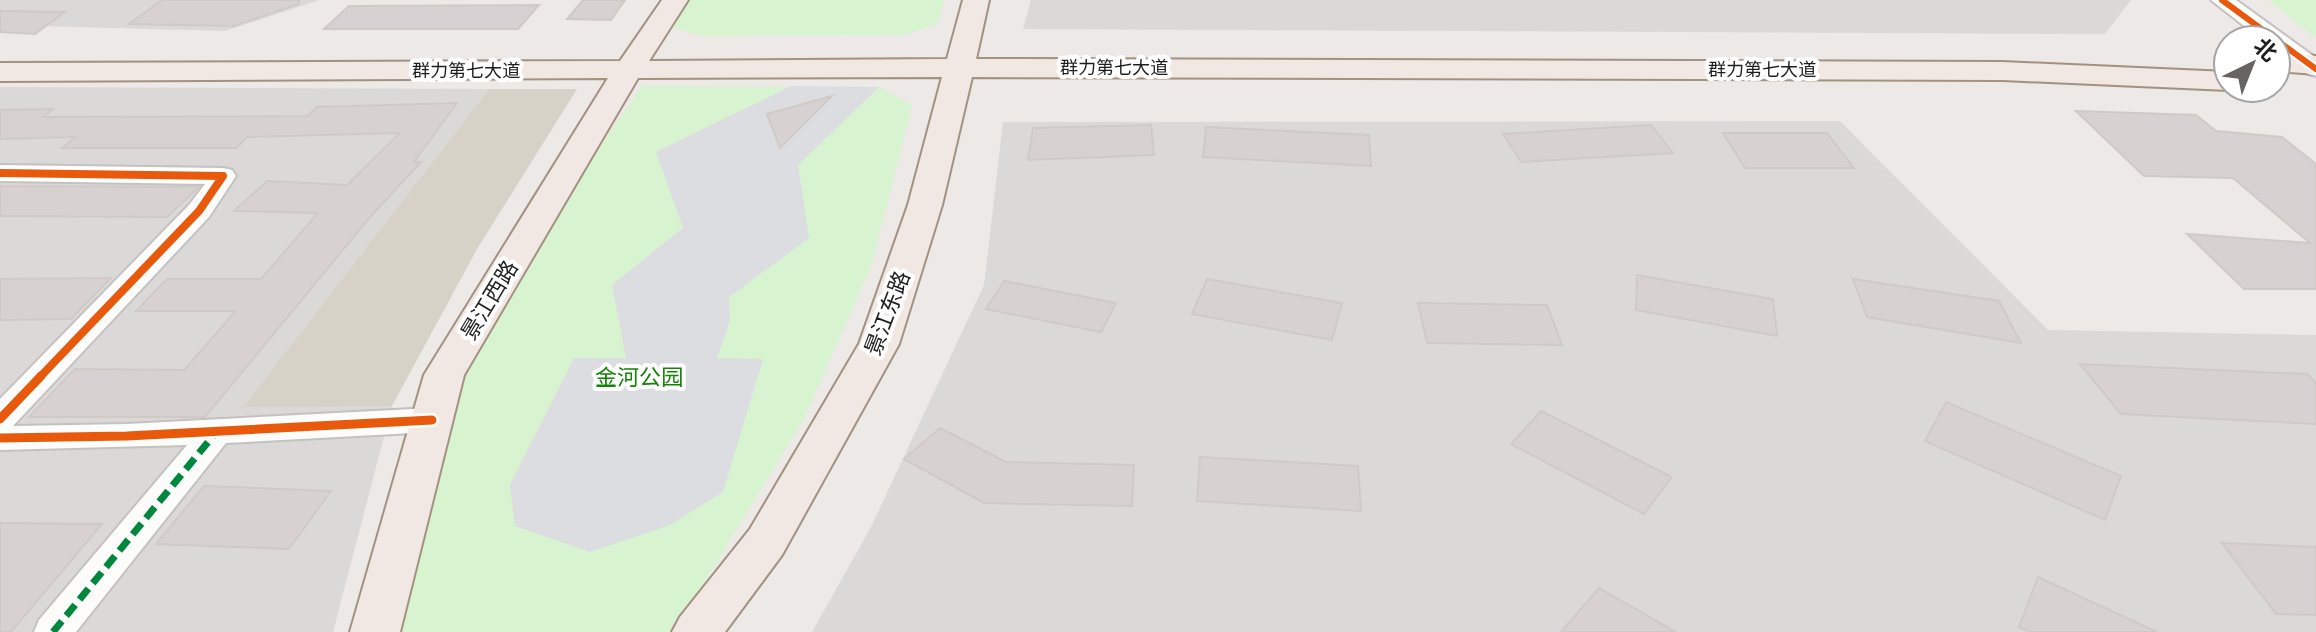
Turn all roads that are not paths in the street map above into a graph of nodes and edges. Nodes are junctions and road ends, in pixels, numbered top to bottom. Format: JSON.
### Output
{"nodes":[{"id":1,"x":675,"y":0,"type":"edge"},
{"id":2,"x":976,"y":0,"type":"edge"},
{"id":3,"x":2197,"y":0,"type":"edge"},
{"id":4,"x":2222,"y":0,"type":"edge"},
{"id":5,"x":2228,"y":24,"type":"edge"},
{"id":6,"x":0,"y":52,"type":"edge"},
{"id":7,"x":962,"y":60,"type":"junction"},
{"id":8,"x":2212,"y":60,"type":"edge"},
{"id":9,"x":634,"y":61,"type":"junction"},
{"id":10,"x":2292,"y":68,"type":"edge"},
{"id":11,"x":0,"y":72,"type":"edge"},
{"id":12,"x":2313,"y":76,"type":"edge"},
{"id":13,"x":2212,"y":80,"type":"edge"},
{"id":14,"x":2292,"y":80,"type":"edge"},
{"id":15,"x":0,"y":173,"type":"edge"},
{"id":16,"x":0,"y":419,"type":"edge"},
{"id":17,"x":432,"y":420,"type":"junction"},
{"id":18,"x":217,"y":431,"type":"junction"},
{"id":19,"x":0,"y":438,"type":"edge"},
{"id":20,"x":53,"y":632,"type":"edge"},
{"id":21,"x":375,"y":632,"type":"edge"},
{"id":22,"x":697,"y":632,"type":"edge"}],
"edges":[{"from":1,"to":9,"type":"main road","name":"景江西路"},
{"from":2,"to":7,"type":"main road","name":"景江东路"},
{"from":3,"to":5,"type":"street"},
{"from":4,"to":12,"type":"street"},
{"from":6,"to":9,"type":"main road","name":"群力第七大道"},
{"from":7,"to":8,"type":"main road","name":"群力第七大道"},
{"from":7,"to":9,"type":"main road","name":"群力第七大道"},
{"from":7,"to":13,"type":"main road","name":"群力第七大道"},
{"from":7,"to":22,"type":"main road","name":"景江东路"},
{"from":9,"to":11,"type":"main road","name":"群力第七大道"},
{"from":9,"to":17,"type":"main road","name":"景江西路"},
{"from":10,"to":12,"type":"main road"},
{"from":12,"to":14,"type":"main road"},
{"from":15,"to":16,"type":"street"},
{"from":17,"to":18,"type":"street"},
{"from":17,"to":21,"type":"main road","name":"景江西路"},
{"from":18,"to":19,"type":"street"},
{"from":18,"to":20,"type":"street"}]}
